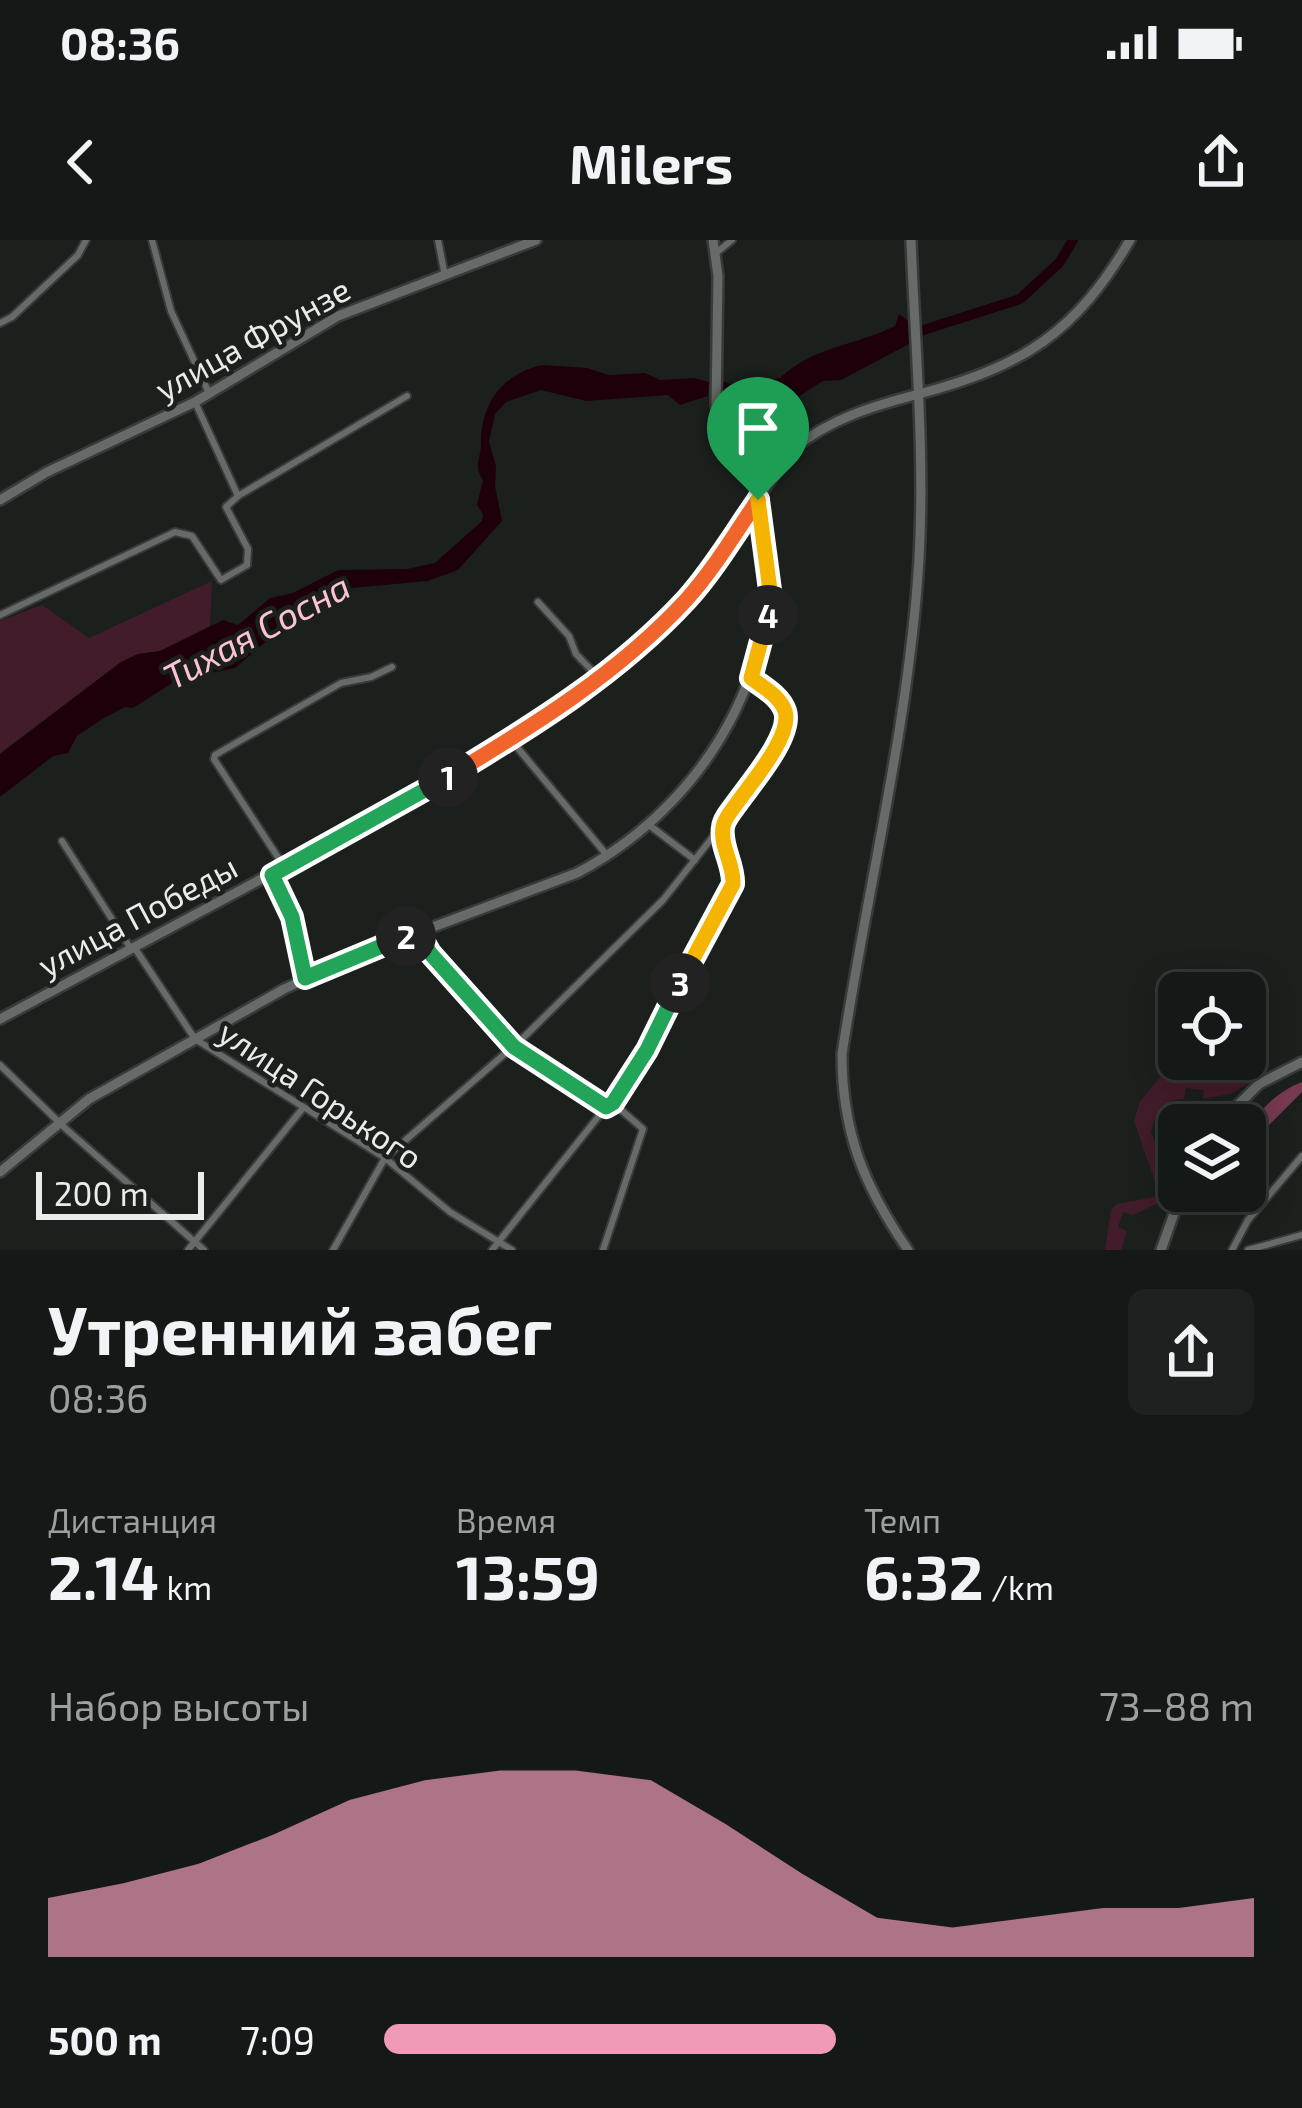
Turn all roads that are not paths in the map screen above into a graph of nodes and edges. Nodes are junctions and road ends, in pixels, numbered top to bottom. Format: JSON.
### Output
{"nodes":[{"id":1,"x":86,"y":240,"type":"edge"},
{"id":2,"x":152,"y":240,"type":"edge"},
{"id":3,"x":438,"y":240,"type":"edge"},
{"id":4,"x":536,"y":240,"type":"edge"},
{"id":5,"x":713,"y":240,"type":"edge"},
{"id":6,"x":732,"y":240,"type":"edge"},
{"id":7,"x":911,"y":240,"type":"edge"},
{"id":8,"x":1130,"y":240,"type":"edge"},
{"id":9,"x":716,"y":253,"type":"junction"},
{"id":10,"x":445,"y":276,"type":"junction"},
{"id":11,"x":0,"y":323,"type":"edge"},
{"id":12,"x":208,"y":393,"type":"junction"},
{"id":13,"x":920,"y":394,"type":"junction"},
{"id":14,"x":407,"y":396,"type":"dead end"},
{"id":15,"x":195,"y":402,"type":"junction"},
{"id":16,"x":238,"y":496,"type":"junction"},
{"id":17,"x":0,"y":500,"type":"edge"},
{"id":18,"x":758,"y":500,"type":"junction"},
{"id":19,"x":538,"y":602,"type":"dead end"},
{"id":20,"x":0,"y":615,"type":"edge"},
{"id":21,"x":392,"y":667,"type":"dead end"},
{"id":22,"x":599,"y":678,"type":"junction"},
{"id":23,"x":751,"y":678,"type":"junction"},
{"id":24,"x":511,"y":739,"type":"junction"},
{"id":25,"x":723,"y":824,"type":"junction"},
{"id":26,"x":649,"y":825,"type":"junction"},
{"id":27,"x":62,"y":841,"type":"dead end"},
{"id":28,"x":608,"y":856,"type":"junction"},
{"id":29,"x":695,"y":860,"type":"junction"},
{"id":30,"x":284,"y":868,"type":"junction"},
{"id":31,"x":272,"y":875,"type":"junction"},
{"id":32,"x":418,"y":932,"type":"junction"},
{"id":33,"x":132,"y":948,"type":"junction"},
{"id":34,"x":305,"y":978,"type":"junction"},
{"id":35,"x":0,"y":1019,"type":"edge"},
{"id":36,"x":195,"y":1039,"type":"junction"},
{"id":37,"x":514,"y":1047,"type":"junction"},
{"id":38,"x":1302,"y":1062,"type":"edge"},
{"id":39,"x":0,"y":1065,"type":"edge"},
{"id":40,"x":1239,"y":1104,"type":"edge"},
{"id":41,"x":609,"y":1105,"type":"junction"},
{"id":42,"x":303,"y":1108,"type":"junction"},
{"id":43,"x":59,"y":1121,"type":"junction"},
{"id":44,"x":1302,"y":1156,"type":"edge"},
{"id":45,"x":385,"y":1159,"type":"junction"},
{"id":46,"x":0,"y":1172,"type":"edge"},
{"id":47,"x":1175,"y":1212,"type":"edge"},
{"id":48,"x":1302,"y":1235,"type":"edge"},
{"id":49,"x":196,"y":1242,"type":"junction"},
{"id":50,"x":494,"y":1247,"type":"edge"},
{"id":51,"x":188,"y":1250,"type":"edge"},
{"id":52,"x":204,"y":1250,"type":"edge"},
{"id":53,"x":333,"y":1250,"type":"edge"},
{"id":54,"x":512,"y":1250,"type":"edge"},
{"id":55,"x":603,"y":1250,"type":"edge"},
{"id":56,"x":908,"y":1250,"type":"edge"},
{"id":57,"x":1161,"y":1250,"type":"edge"},
{"id":58,"x":1232,"y":1250,"type":"edge"},
{"id":59,"x":1249,"y":1250,"type":"edge"}],
"edges":[{"from":1,"to":11,"type":"street"},
{"from":2,"to":12,"type":"street"},
{"from":3,"to":10,"type":"street"},
{"from":4,"to":10,"type":"main road","name":"улица Фрунзе"},
{"from":5,"to":9,"type":"main road"},
{"from":6,"to":9,"type":"street"},
{"from":7,"to":13,"type":"main road"},
{"from":8,"to":13,"type":"main road","name":"улица Победы"},
{"from":9,"to":18,"type":"main road"},
{"from":10,"to":12,"type":"main road","name":"улица Фрунзе"},
{"from":12,"to":15,"type":"main road","name":"улица Фрунзе"},
{"from":13,"to":18,"type":"main road","name":"улица Победы"},
{"from":13,"to":56,"type":"main road"},
{"from":14,"to":16,"type":"street"},
{"from":15,"to":16,"type":"street"},
{"from":15,"to":17,"type":"main road","name":"улица Фрунзе"},
{"from":16,"to":20,"type":"street"},
{"from":18,"to":22,"type":"main road","name":"улица Победы"},
{"from":18,"to":23,"type":"main road"},
{"from":19,"to":22,"type":"street"},
{"from":21,"to":30,"type":"street"},
{"from":22,"to":24,"type":"main road","name":"улица Победы"},
{"from":23,"to":25,"type":"street"},
{"from":23,"to":26,"type":"main road"},
{"from":24,"to":28,"type":"street"},
{"from":24,"to":30,"type":"main road","name":"улица Победы"},
{"from":25,"to":29,"type":"street"},
{"from":25,"to":41,"type":"street"},
{"from":26,"to":28,"type":"main road"},
{"from":26,"to":29,"type":"street"},
{"from":27,"to":33,"type":"street","name":"улица Горького"},
{"from":28,"to":32,"type":"main road"},
{"from":29,"to":37,"type":"street"},
{"from":30,"to":31,"type":"main road","name":"улица Победы"},
{"from":31,"to":33,"type":"main road","name":"улица Победы"},
{"from":31,"to":34,"type":"street"},
{"from":32,"to":34,"type":"main road"},
{"from":32,"to":37,"type":"street"},
{"from":33,"to":35,"type":"main road","name":"улица Победы"},
{"from":33,"to":36,"type":"street","name":"улица Горького"},
{"from":34,"to":36,"type":"main road"},
{"from":36,"to":42,"type":"street","name":"улица Горького"},
{"from":36,"to":43,"type":"main road"},
{"from":37,"to":41,"type":"street"},
{"from":37,"to":45,"type":"street"},
{"from":38,"to":40,"type":"main road"},
{"from":39,"to":43,"type":"street"},
{"from":41,"to":50,"type":"street"},
{"from":41,"to":55,"type":"street"},
{"from":42,"to":45,"type":"street","name":"улица Горького"},
{"from":42,"to":49,"type":"street"},
{"from":43,"to":46,"type":"main road"},
{"from":43,"to":49,"type":"street"},
{"from":44,"to":58,"type":"street"},
{"from":45,"to":50,"type":"street","name":"улица Горького"},
{"from":45,"to":53,"type":"street"},
{"from":47,"to":57,"type":"main road"},
{"from":48,"to":59,"type":"street"},
{"from":49,"to":51,"type":"street"},
{"from":49,"to":52,"type":"street"},
{"from":50,"to":54,"type":"street","name":"улица Горького"}]}
